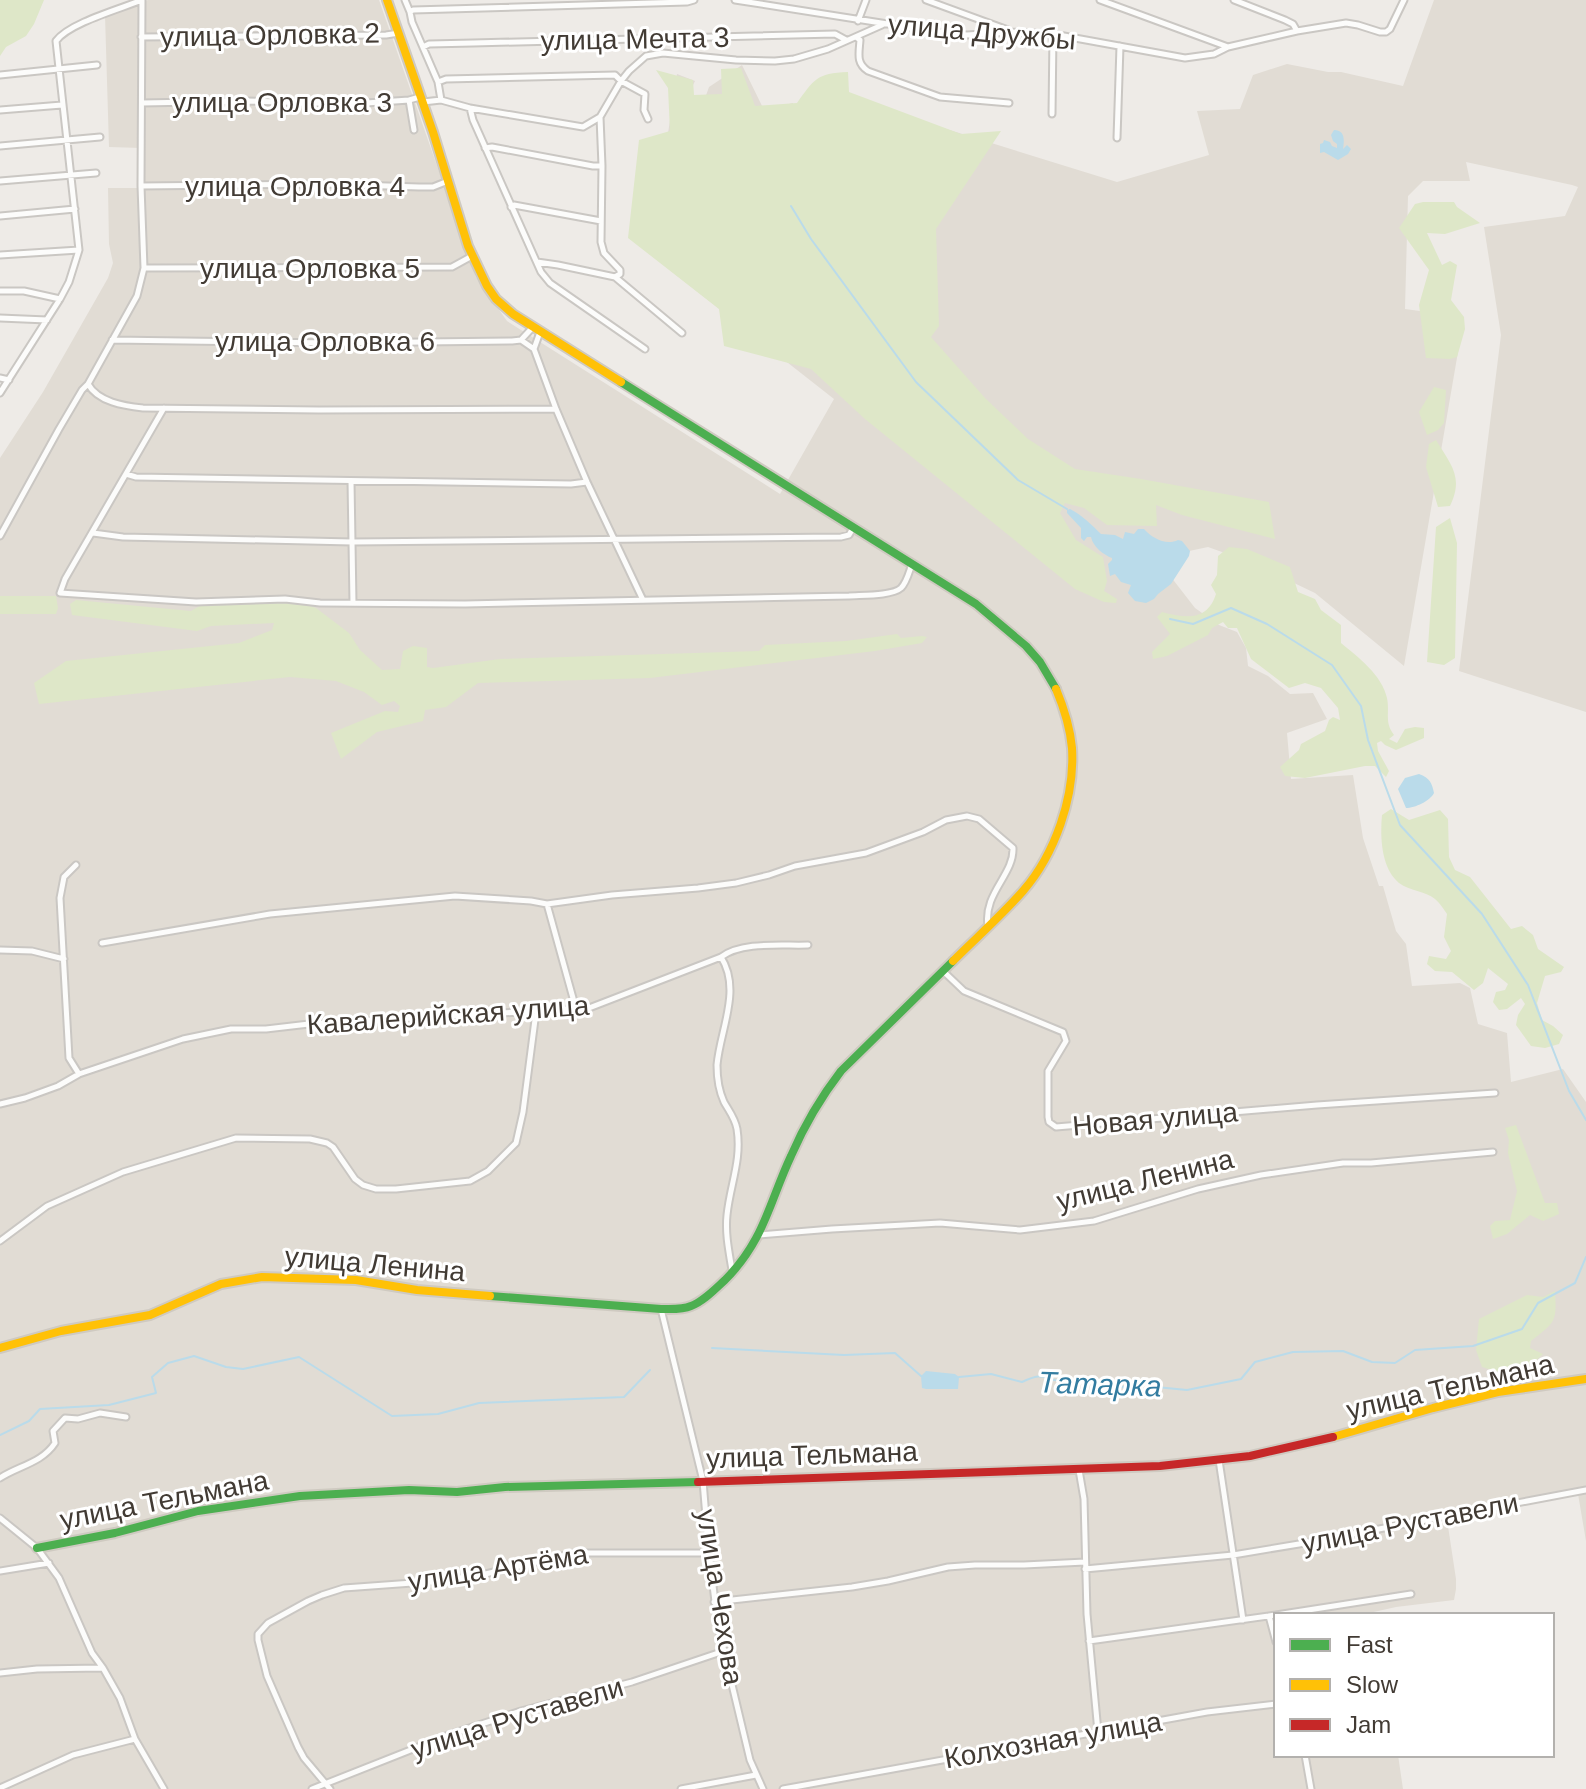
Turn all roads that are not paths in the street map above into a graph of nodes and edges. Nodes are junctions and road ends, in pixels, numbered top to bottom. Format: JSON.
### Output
{"nodes":[{"id":1,"x":142,"y":0,"type":"edge"},
{"id":2,"x":387,"y":0,"type":"edge"},
{"id":3,"x":405,"y":0,"type":"edge"},
{"id":4,"x":694,"y":0,"type":"edge"},
{"id":5,"x":735,"y":0,"type":"edge"},
{"id":6,"x":866,"y":0,"type":"edge"},
{"id":7,"x":926,"y":0,"type":"edge"},
{"id":8,"x":1100,"y":0,"type":"edge"},
{"id":9,"x":1234,"y":0,"type":"edge"},
{"id":10,"x":1404,"y":0,"type":"edge"},
{"id":11,"x":410,"y":12,"type":"junction"},
{"id":12,"x":858,"y":21,"type":"junction"},
{"id":13,"x":882,"y":25,"type":"junction"},
{"id":14,"x":1297,"y":31,"type":"junction"},
{"id":15,"x":1011,"y":32,"type":"junction"},
{"id":16,"x":399,"y":33,"type":"junction"},
{"id":17,"x":1053,"y":34,"type":"junction"},
{"id":18,"x":141,"y":37,"type":"junction"},
{"id":19,"x":856,"y":37,"type":"junction"},
{"id":20,"x":846,"y":40,"type":"junction"},
{"id":21,"x":1120,"y":46,"type":"junction"},
{"id":22,"x":423,"y":47,"type":"junction"},
{"id":23,"x":1228,"y":47,"type":"junction"},
{"id":24,"x":97,"y":65,"type":"dead end"},
{"id":25,"x":59,"y":69,"type":"junction"},
{"id":26,"x":0,"y":75,"type":"edge"},
{"id":27,"x":621,"y":81,"type":"junction"},
{"id":28,"x":438,"y":82,"type":"junction"},
{"id":29,"x":422,"y":99,"type":"junction"},
{"id":30,"x":409,"y":100,"type":"junction"},
{"id":31,"x":441,"y":100,"type":"junction"},
{"id":32,"x":142,"y":103,"type":"junction"},
{"id":33,"x":1009,"y":103,"type":"dead end"},
{"id":34,"x":62,"y":105,"type":"junction"},
{"id":35,"x":470,"y":108,"type":"junction"},
{"id":36,"x":0,"y":110,"type":"edge"},
{"id":37,"x":1052,"y":114,"type":"dead end"},
{"id":38,"x":600,"y":117,"type":"junction"},
{"id":39,"x":648,"y":119,"type":"dead end"},
{"id":40,"x":414,"y":130,"type":"dead end"},
{"id":41,"x":100,"y":137,"type":"dead end"},
{"id":42,"x":1117,"y":138,"type":"dead end"},
{"id":43,"x":67,"y":139,"type":"junction"},
{"id":44,"x":0,"y":146,"type":"edge"},
{"id":45,"x":485,"y":148,"type":"junction"},
{"id":46,"x":602,"y":166,"type":"junction"},
{"id":47,"x":96,"y":173,"type":"dead end"},
{"id":48,"x":71,"y":174,"type":"junction"},
{"id":49,"x":0,"y":181,"type":"edge"},
{"id":50,"x":448,"y":181,"type":"junction"},
{"id":51,"x":141,"y":186,"type":"junction"},
{"id":52,"x":511,"y":207,"type":"junction"},
{"id":53,"x":75,"y":209,"type":"junction"},
{"id":54,"x":0,"y":216,"type":"edge"},
{"id":55,"x":601,"y":221,"type":"junction"},
{"id":56,"x":79,"y":250,"type":"junction"},
{"id":57,"x":0,"y":255,"type":"edge"},
{"id":58,"x":473,"y":255,"type":"junction"},
{"id":59,"x":536,"y":262,"type":"junction"},
{"id":60,"x":144,"y":268,"type":"junction"},
{"id":61,"x":615,"y":277,"type":"junction"},
{"id":62,"x":0,"y":291,"type":"edge"},
{"id":63,"x":60,"y":299,"type":"junction"},
{"id":64,"x":0,"y":318,"type":"edge"},
{"id":65,"x":48,"y":320,"type":"junction"},
{"id":66,"x":536,"y":330,"type":"junction"},
{"id":67,"x":682,"y":333,"type":"dead end"},
{"id":68,"x":112,"y":340,"type":"junction"},
{"id":69,"x":521,"y":340,"type":"junction"},
{"id":70,"x":534,"y":349,"type":"junction"},
{"id":71,"x":645,"y":349,"type":"dead end"},
{"id":72,"x":0,"y":378,"type":"edge"},
{"id":73,"x":9,"y":380,"type":"junction"},
{"id":74,"x":88,"y":384,"type":"junction"},
{"id":75,"x":0,"y":393,"type":"edge"},
{"id":76,"x":164,"y":408,"type":"junction"},
{"id":77,"x":556,"y":409,"type":"junction"},
{"id":78,"x":126,"y":474,"type":"junction"},
{"id":79,"x":351,"y":481,"type":"junction"},
{"id":80,"x":587,"y":482,"type":"junction"},
{"id":81,"x":853,"y":528,"type":"junction"},
{"id":82,"x":93,"y":533,"type":"junction"},
{"id":83,"x":0,"y":536,"type":"edge"},
{"id":84,"x":613,"y":539,"type":"junction"},
{"id":85,"x":352,"y":542,"type":"junction"},
{"id":86,"x":912,"y":564,"type":"junction"},
{"id":87,"x":643,"y":600,"type":"junction"},
{"id":88,"x":353,"y":603,"type":"junction"},
{"id":89,"x":76,"y":865,"type":"dead end"},
{"id":90,"x":547,"y":904,"type":"junction"},
{"id":91,"x":988,"y":927,"type":"junction"},
{"id":92,"x":102,"y":943,"type":"dead end"},
{"id":93,"x":808,"y":945,"type":"dead end"},
{"id":94,"x":0,"y":950,"type":"edge"},
{"id":95,"x":721,"y":957,"type":"junction"},
{"id":96,"x":64,"y":959,"type":"junction"},
{"id":97,"x":942,"y":971,"type":"junction"},
{"id":98,"x":576,"y":1009,"type":"junction"},
{"id":99,"x":536,"y":1012,"type":"junction"},
{"id":100,"x":79,"y":1074,"type":"junction"},
{"id":101,"x":1495,"y":1093,"type":"dead end"},
{"id":102,"x":0,"y":1104,"type":"edge"},
{"id":103,"x":1493,"y":1152,"type":"dead end"},
{"id":104,"x":759,"y":1235,"type":"junction"},
{"id":105,"x":0,"y":1241,"type":"edge"},
{"id":106,"x":732,"y":1271,"type":"junction"},
{"id":107,"x":661,"y":1309,"type":"junction"},
{"id":108,"x":0,"y":1348,"type":"edge"},
{"id":109,"x":1586,"y":1379,"type":"edge"},
{"id":110,"x":126,"y":1417,"type":"dead end"},
{"id":111,"x":1219,"y":1460,"type":"junction"},
{"id":112,"x":1079,"y":1469,"type":"junction"},
{"id":113,"x":0,"y":1478,"type":"edge"},
{"id":114,"x":703,"y":1481,"type":"junction"},
{"id":115,"x":1586,"y":1490,"type":"edge"},
{"id":116,"x":0,"y":1518,"type":"edge"},
{"id":117,"x":37,"y":1548,"type":"junction"},
{"id":118,"x":709,"y":1553,"type":"junction"},
{"id":119,"x":1233,"y":1555,"type":"junction"},
{"id":120,"x":50,"y":1563,"type":"junction"},
{"id":121,"x":1085,"y":1566,"type":"junction"},
{"id":122,"x":0,"y":1571,"type":"edge"},
{"id":123,"x":1411,"y":1594,"type":"dead end"},
{"id":124,"x":714,"y":1602,"type":"junction"},
{"id":125,"x":1287,"y":1613,"type":"edge"},
{"id":126,"x":1274,"y":1615,"type":"edge"},
{"id":127,"x":1243,"y":1620,"type":"junction"},
{"id":128,"x":1089,"y":1641,"type":"junction"},
{"id":129,"x":724,"y":1651,"type":"junction"},
{"id":130,"x":103,"y":1668,"type":"junction"},
{"id":131,"x":0,"y":1673,"type":"edge"},
{"id":132,"x":1274,"y":1704,"type":"edge"},
{"id":133,"x":1098,"y":1732,"type":"junction"},
{"id":134,"x":135,"y":1739,"type":"junction"},
{"id":135,"x":1305,"y":1757,"type":"edge"},
{"id":136,"x":756,"y":1775,"type":"junction"},
{"id":137,"x":326,"y":1782,"type":"junction"},
{"id":138,"x":0,"y":1788,"type":"edge"},
{"id":139,"x":164,"y":1789,"type":"edge"},
{"id":140,"x":312,"y":1789,"type":"edge"},
{"id":141,"x":330,"y":1789,"type":"edge"},
{"id":142,"x":681,"y":1789,"type":"edge"},
{"id":143,"x":763,"y":1789,"type":"edge"},
{"id":144,"x":783,"y":1789,"type":"edge"},
{"id":145,"x":1311,"y":1789,"type":"edge"}],
"edges":[{"from":1,"to":18,"type":"street"},
{"from":1,"to":25,"type":"street"},
{"from":2,"to":16,"type":"street","name":"улица Ленина"},
{"from":3,"to":11,"type":"street"},
{"from":4,"to":11,"type":"street"},
{"from":5,"to":12,"type":"street","name":"улица Дружбы"},
{"from":6,"to":12,"type":"street"},
{"from":7,"to":15,"type":"street"},
{"from":8,"to":23,"type":"street"},
{"from":9,"to":14,"type":"street"},
{"from":10,"to":14,"type":"street","name":"улица Дружбы"},
{"from":11,"to":22,"type":"street"},
{"from":12,"to":13,"type":"street","name":"улица Дружбы"},
{"from":13,"to":15,"type":"street","name":"улица Дружбы"},
{"from":13,"to":19,"type":"street"},
{"from":14,"to":23,"type":"street","name":"улица Дружбы"},
{"from":15,"to":17,"type":"street","name":"улица Дружбы"},
{"from":16,"to":18,"type":"street","name":"улица Орловка 2"},
{"from":16,"to":29,"type":"street","name":"улица Ленина"},
{"from":17,"to":21,"type":"street","name":"улица Дружбы"},
{"from":17,"to":37,"type":"street"},
{"from":18,"to":32,"type":"street"},
{"from":19,"to":20,"type":"street"},
{"from":19,"to":33,"type":"street"},
{"from":20,"to":22,"type":"street","name":"улица Мечта 3"},
{"from":20,"to":27,"type":"street"},
{"from":21,"to":23,"type":"street","name":"улица Дружбы"},
{"from":21,"to":42,"type":"street"},
{"from":22,"to":28,"type":"street"},
{"from":24,"to":25,"type":"street"},
{"from":25,"to":26,"type":"street"},
{"from":25,"to":34,"type":"street"},
{"from":27,"to":28,"type":"street"},
{"from":27,"to":38,"type":"street"},
{"from":27,"to":39,"type":"street"},
{"from":28,"to":31,"type":"street"},
{"from":29,"to":30,"type":"street","name":"улица Орловка 3"},
{"from":29,"to":31,"type":"street","name":"улица Орловка 3"},
{"from":29,"to":50,"type":"street","name":"улица Ленина"},
{"from":30,"to":32,"type":"street","name":"улица Орловка 3"},
{"from":30,"to":40,"type":"street"},
{"from":31,"to":35,"type":"street"},
{"from":32,"to":51,"type":"street"},
{"from":34,"to":36,"type":"street"},
{"from":34,"to":43,"type":"street"},
{"from":35,"to":38,"type":"street"},
{"from":35,"to":45,"type":"street"},
{"from":38,"to":46,"type":"street"},
{"from":41,"to":43,"type":"street"},
{"from":43,"to":44,"type":"street"},
{"from":43,"to":48,"type":"street"},
{"from":45,"to":46,"type":"street"},
{"from":45,"to":52,"type":"street"},
{"from":46,"to":55,"type":"street"},
{"from":47,"to":48,"type":"street"},
{"from":48,"to":49,"type":"street"},
{"from":48,"to":53,"type":"street"},
{"from":50,"to":51,"type":"street","name":"улица Орловка 4"},
{"from":50,"to":58,"type":"street","name":"улица Ленина"},
{"from":51,"to":60,"type":"street"},
{"from":52,"to":55,"type":"street"},
{"from":52,"to":59,"type":"street"},
{"from":53,"to":54,"type":"street"},
{"from":53,"to":56,"type":"street"},
{"from":55,"to":61,"type":"street"},
{"from":56,"to":57,"type":"street"},
{"from":56,"to":63,"type":"street"},
{"from":58,"to":60,"type":"street","name":"улица Орловка 5"},
{"from":58,"to":66,"type":"street","name":"улица Ленина"},
{"from":59,"to":61,"type":"street"},
{"from":59,"to":71,"type":"street"},
{"from":60,"to":68,"type":"street"},
{"from":61,"to":67,"type":"street"},
{"from":62,"to":63,"type":"street"},
{"from":63,"to":65,"type":"street"},
{"from":64,"to":65,"type":"street"},
{"from":65,"to":73,"type":"street"},
{"from":66,"to":69,"type":"street"},
{"from":66,"to":70,"type":"street"},
{"from":66,"to":81,"type":"street","name":"улица Ленина"},
{"from":68,"to":69,"type":"street","name":"улица Орловка 6"},
{"from":68,"to":74,"type":"street"},
{"from":69,"to":70,"type":"street"},
{"from":70,"to":77,"type":"street"},
{"from":72,"to":73,"type":"street"},
{"from":73,"to":75,"type":"street"},
{"from":74,"to":76,"type":"street"},
{"from":74,"to":83,"type":"street"},
{"from":76,"to":77,"type":"street"},
{"from":76,"to":78,"type":"street"},
{"from":77,"to":80,"type":"street"},
{"from":78,"to":79,"type":"street"},
{"from":78,"to":82,"type":"street"},
{"from":79,"to":80,"type":"street"},
{"from":79,"to":85,"type":"street"},
{"from":80,"to":84,"type":"street"},
{"from":81,"to":84,"type":"street"},
{"from":81,"to":86,"type":"street","name":"улица Ленина"},
{"from":82,"to":85,"type":"street"},
{"from":82,"to":88,"type":"street"},
{"from":84,"to":85,"type":"street"},
{"from":84,"to":87,"type":"street"},
{"from":85,"to":88,"type":"street"},
{"from":86,"to":87,"type":"street"},
{"from":86,"to":91,"type":"street","name":"улица Ленина"},
{"from":87,"to":88,"type":"street"},
{"from":89,"to":96,"type":"street"},
{"from":90,"to":91,"type":"street"},
{"from":90,"to":92,"type":"street"},
{"from":90,"to":98,"type":"street"},
{"from":91,"to":97,"type":"street","name":"улица Ленина"},
{"from":93,"to":95,"type":"street","name":"Кавалерийская улица"},
{"from":94,"to":96,"type":"street"},
{"from":95,"to":98,"type":"street","name":"Кавалерийская улица"},
{"from":95,"to":106,"type":"street"},
{"from":96,"to":100,"type":"street"},
{"from":97,"to":101,"type":"street","name":"Новая улица"},
{"from":97,"to":104,"type":"street","name":"улица Ленина"},
{"from":98,"to":99,"type":"street","name":"Кавалерийская улица"},
{"from":99,"to":100,"type":"street","name":"Кавалерийская улица"},
{"from":99,"to":105,"type":"street"},
{"from":100,"to":102,"type":"street","name":"Кавалерийская улица"},
{"from":103,"to":104,"type":"street","name":"улица Ленина"},
{"from":104,"to":106,"type":"street","name":"улица Ленина"},
{"from":106,"to":107,"type":"street","name":"улица Ленина"},
{"from":107,"to":108,"type":"street","name":"улица Ленина"},
{"from":107,"to":114,"type":"street","name":"улица Чехова"},
{"from":109,"to":111,"type":"street","name":"улица Тельмана"},
{"from":110,"to":113,"type":"street"},
{"from":111,"to":112,"type":"street","name":"улица Тельмана"},
{"from":111,"to":119,"type":"street"},
{"from":112,"to":114,"type":"street","name":"улица Тельмана"},
{"from":112,"to":121,"type":"street"},
{"from":114,"to":117,"type":"street","name":"улица Тельмана"},
{"from":114,"to":118,"type":"street","name":"улица Чехова"},
{"from":115,"to":119,"type":"street","name":"улица Руставели"},
{"from":116,"to":117,"type":"street"},
{"from":117,"to":120,"type":"street"},
{"from":118,"to":124,"type":"street","name":"улица Чехова"},
{"from":118,"to":137,"type":"street","name":"улица Артёма"},
{"from":119,"to":121,"type":"street","name":"улица Руставели"},
{"from":119,"to":127,"type":"street"},
{"from":120,"to":122,"type":"street","name":"улица Тельмана"},
{"from":120,"to":130,"type":"street"},
{"from":121,"to":124,"type":"street"},
{"from":121,"to":128,"type":"street"},
{"from":123,"to":125,"type":"street"},
{"from":124,"to":129,"type":"street","name":"улица Чехова"},
{"from":126,"to":127,"type":"street"},
{"from":127,"to":128,"type":"street"},
{"from":128,"to":133,"type":"street"},
{"from":129,"to":136,"type":"street","name":"улица Чехова"},
{"from":129,"to":137,"type":"street","name":"улица Руставели"},
{"from":130,"to":131,"type":"street"},
{"from":130,"to":134,"type":"street"},
{"from":132,"to":133,"type":"street","name":"Колхозная улица"},
{"from":133,"to":144,"type":"street","name":"Колхозная улица"},
{"from":134,"to":138,"type":"street"},
{"from":134,"to":139,"type":"street"},
{"from":135,"to":145,"type":"street"},
{"from":136,"to":142,"type":"street"},
{"from":136,"to":143,"type":"street","name":"улица Чехова"},
{"from":137,"to":140,"type":"street","name":"улица Руставели"},
{"from":137,"to":141,"type":"street"}]}
